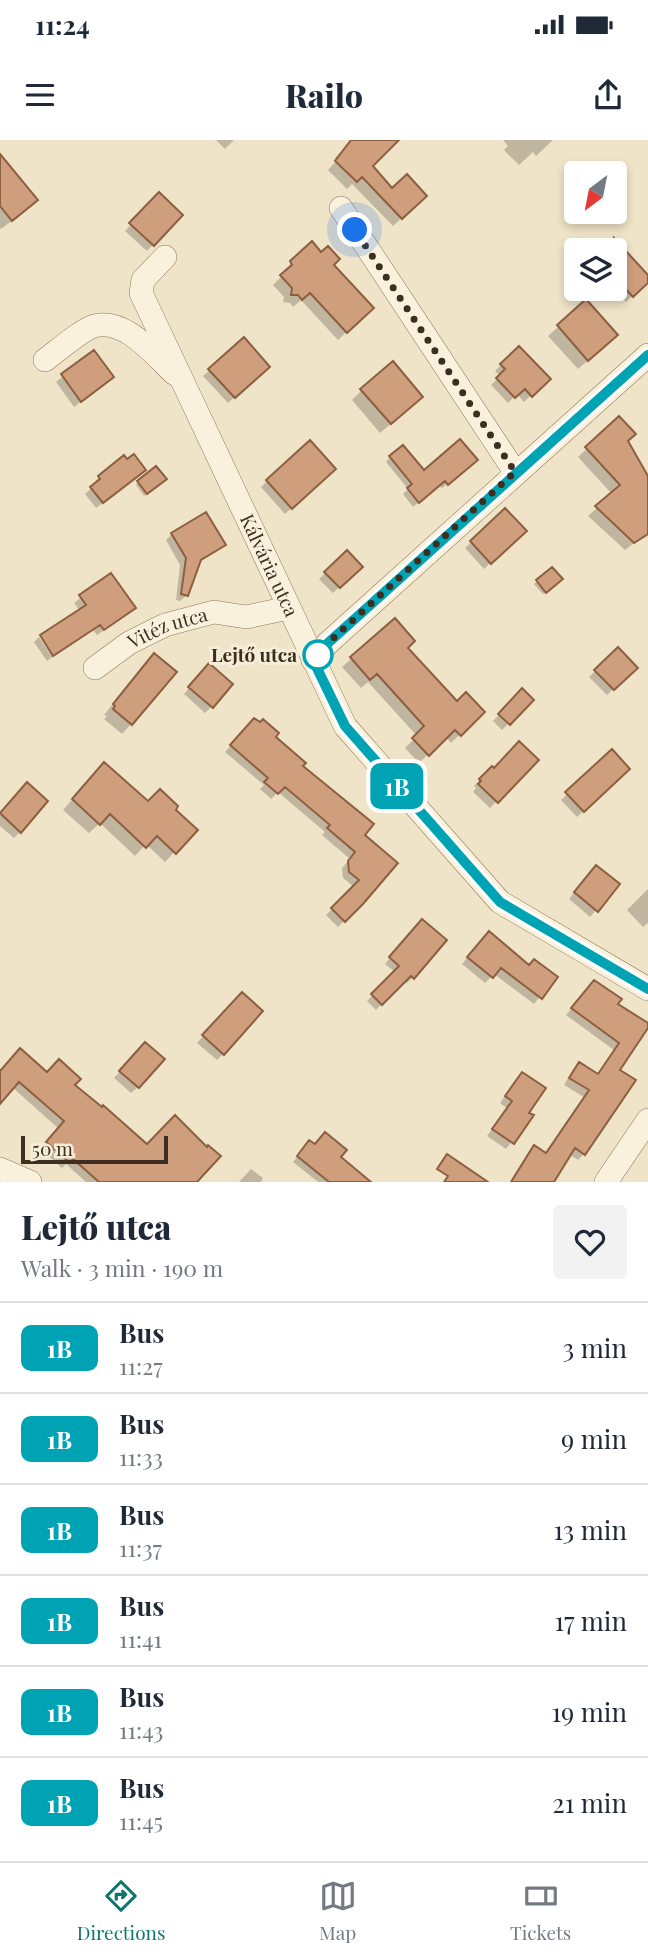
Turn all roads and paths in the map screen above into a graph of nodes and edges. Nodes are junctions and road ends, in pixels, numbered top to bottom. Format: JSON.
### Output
{"nodes":[{"id":1,"x":341,"y":208,"type":"dead end"},
{"id":2,"x":165,"y":257,"type":"dead end"},
{"id":3,"x":648,"y":355,"type":"edge"},
{"id":4,"x":45,"y":360,"type":"dead end"},
{"id":5,"x":183,"y":381,"type":"junction"},
{"id":6,"x":515,"y":472,"type":"junction"},
{"id":7,"x":289,"y":608,"type":"junction"},
{"id":8,"x":313,"y":660,"type":"junction"},
{"id":9,"x":95,"y":668,"type":"dead end"},
{"id":10,"x":648,"y":989,"type":"edge"},
{"id":11,"x":648,"y":1120,"type":"edge"},
{"id":12,"x":0,"y":1169,"type":"edge"},
{"id":13,"x":30,"y":1182,"type":"edge"},
{"id":14,"x":606,"y":1182,"type":"edge"}],
"edges":[{"from":1,"to":6,"type":"street"},
{"from":2,"to":5,"type":"street","name":"Kálvária utca"},
{"from":3,"to":6,"type":"street"},
{"from":4,"to":5,"type":"street","name":"Kálvária utca"},
{"from":5,"to":7,"type":"street","name":"Kálvária utca"},
{"from":6,"to":8,"type":"street"},
{"from":7,"to":8,"type":"street","name":"Kálvária utca"},
{"from":7,"to":9,"type":"street","name":"Vitéz utca"},
{"from":8,"to":10,"type":"street","name":"Kálvária utca"},
{"from":11,"to":14,"type":"street"},
{"from":12,"to":13,"type":"street"}]}
